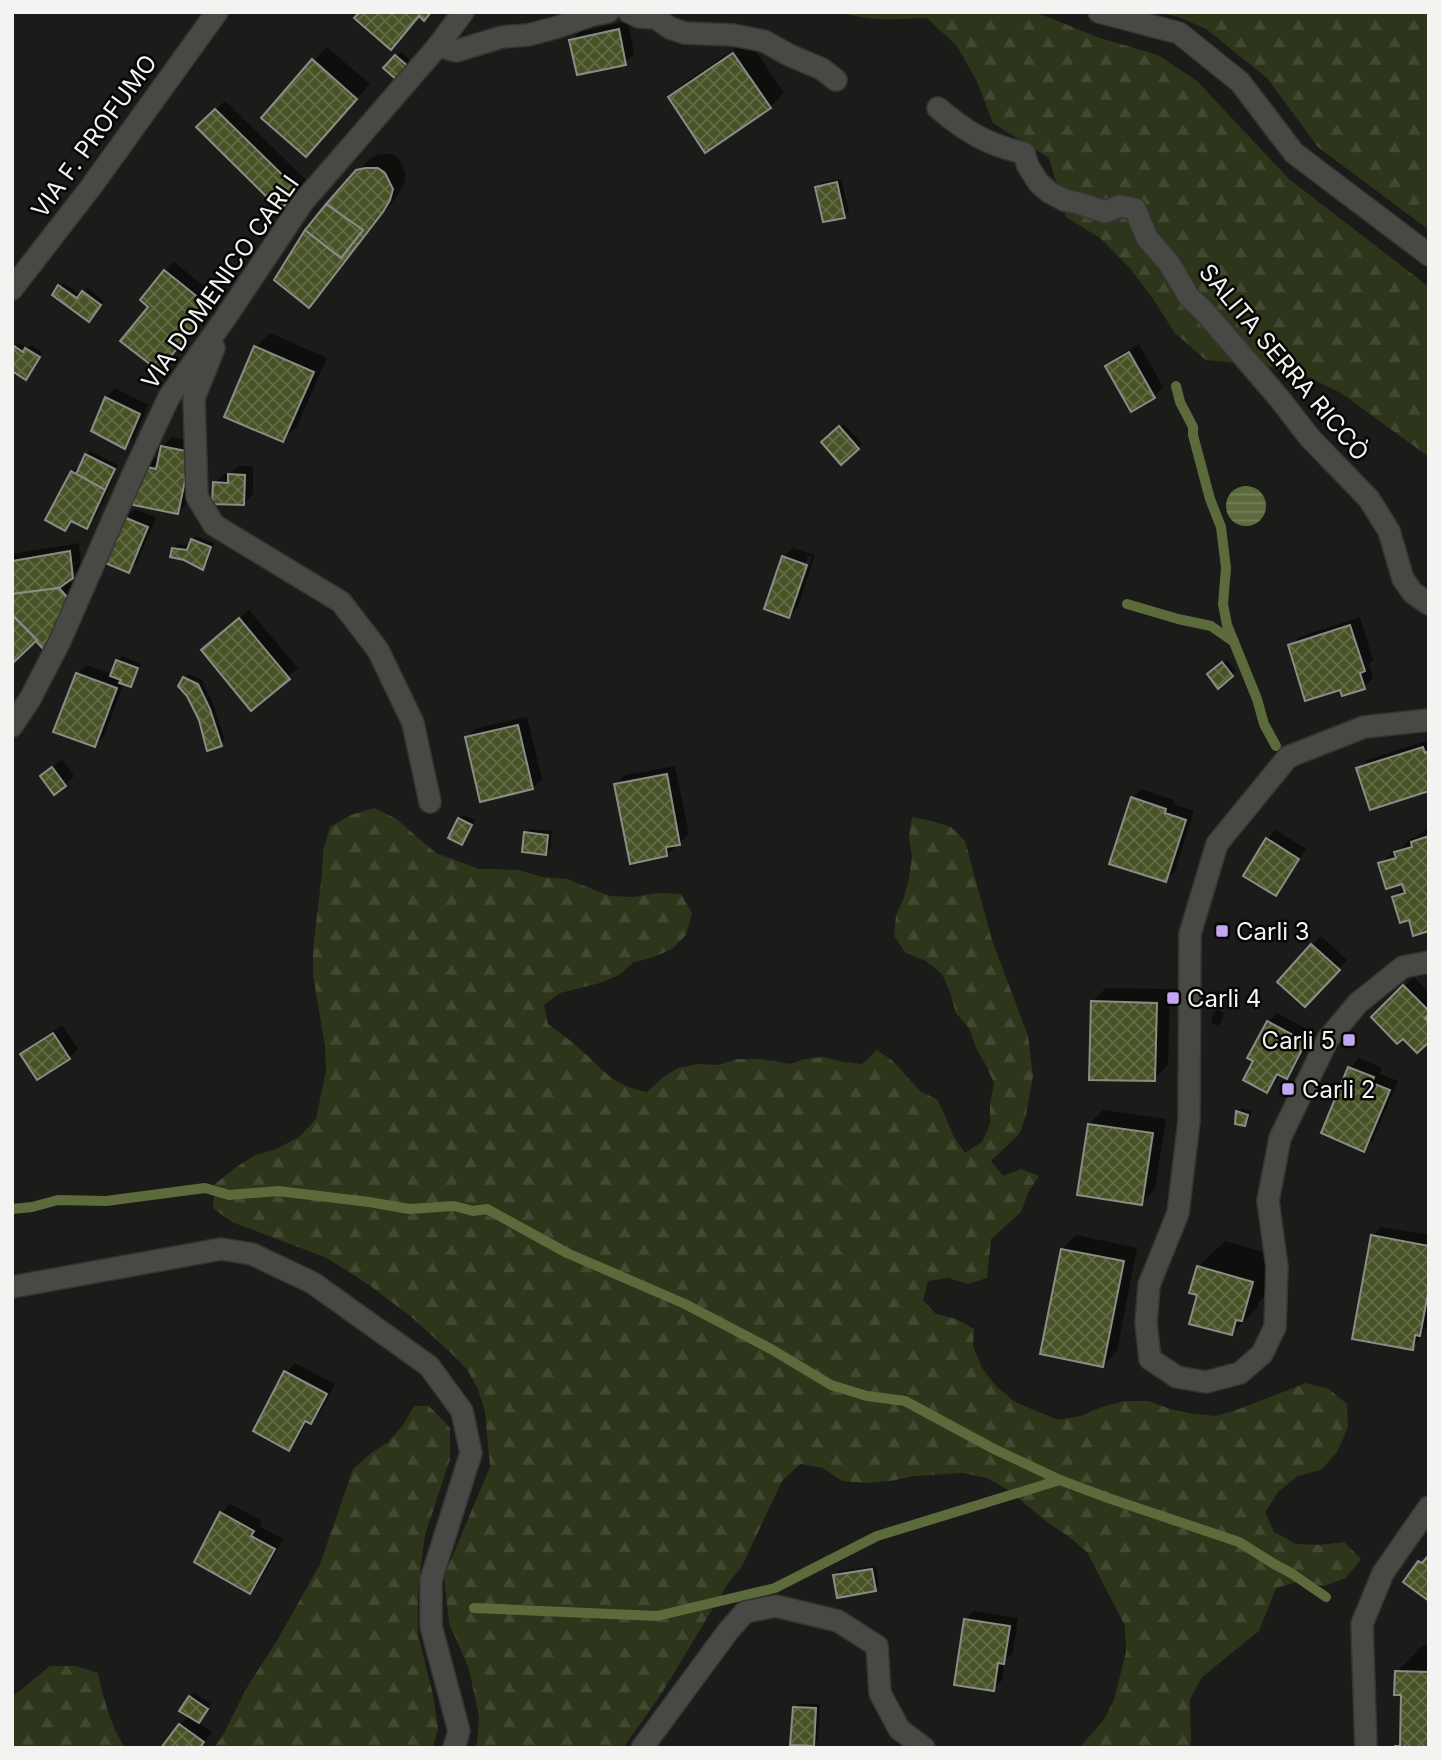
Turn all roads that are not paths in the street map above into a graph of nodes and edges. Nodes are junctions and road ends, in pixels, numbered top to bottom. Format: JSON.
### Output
{"nodes":[{"id":1,"x":217,"y":12,"type":"edge"},
{"id":2,"x":463,"y":12,"type":"edge"},
{"id":3,"x":608,"y":12,"type":"edge"},
{"id":4,"x":629,"y":12,"type":"edge"},
{"id":5,"x":1099,"y":12,"type":"edge"},
{"id":6,"x":438,"y":46,"type":"junction"},
{"id":7,"x":836,"y":80,"type":"dead end"},
{"id":8,"x":938,"y":108,"type":"dead end"},
{"id":9,"x":1429,"y":255,"type":"edge"},
{"id":10,"x":12,"y":289,"type":"edge"},
{"id":11,"x":225,"y":320,"type":"junction"},
{"id":12,"x":1429,"y":604,"type":"edge"},
{"id":13,"x":1429,"y":720,"type":"edge"},
{"id":14,"x":12,"y":726,"type":"edge"},
{"id":15,"x":430,"y":802,"type":"dead end"},
{"id":16,"x":1429,"y":962,"type":"edge"},
{"id":17,"x":12,"y":1287,"type":"edge"},
{"id":18,"x":1429,"y":1507,"type":"edge"},
{"id":19,"x":454,"y":1748,"type":"edge"},
{"id":20,"x":642,"y":1748,"type":"edge"},
{"id":21,"x":925,"y":1748,"type":"edge"},
{"id":22,"x":1366,"y":1748,"type":"edge"}],
"edges":[{"from":1,"to":10,"type":"street","name":"VIA F. PROFUMO"},
{"from":2,"to":6,"type":"street","name":"VIA DOMENICO CARLI"},
{"from":3,"to":6,"type":"street"},
{"from":4,"to":7,"type":"street"},
{"from":5,"to":9,"type":"street"},
{"from":6,"to":11,"type":"street","name":"VIA DOMENICO CARLI"},
{"from":8,"to":12,"type":"street","name":"SALITA SERRA RICCÒ"},
{"from":11,"to":14,"type":"street","name":"VIA DOMENICO CARLI"},
{"from":11,"to":15,"type":"street"},
{"from":13,"to":16,"type":"street"},
{"from":17,"to":19,"type":"street"},
{"from":18,"to":22,"type":"street"},
{"from":20,"to":21,"type":"street"}]}
